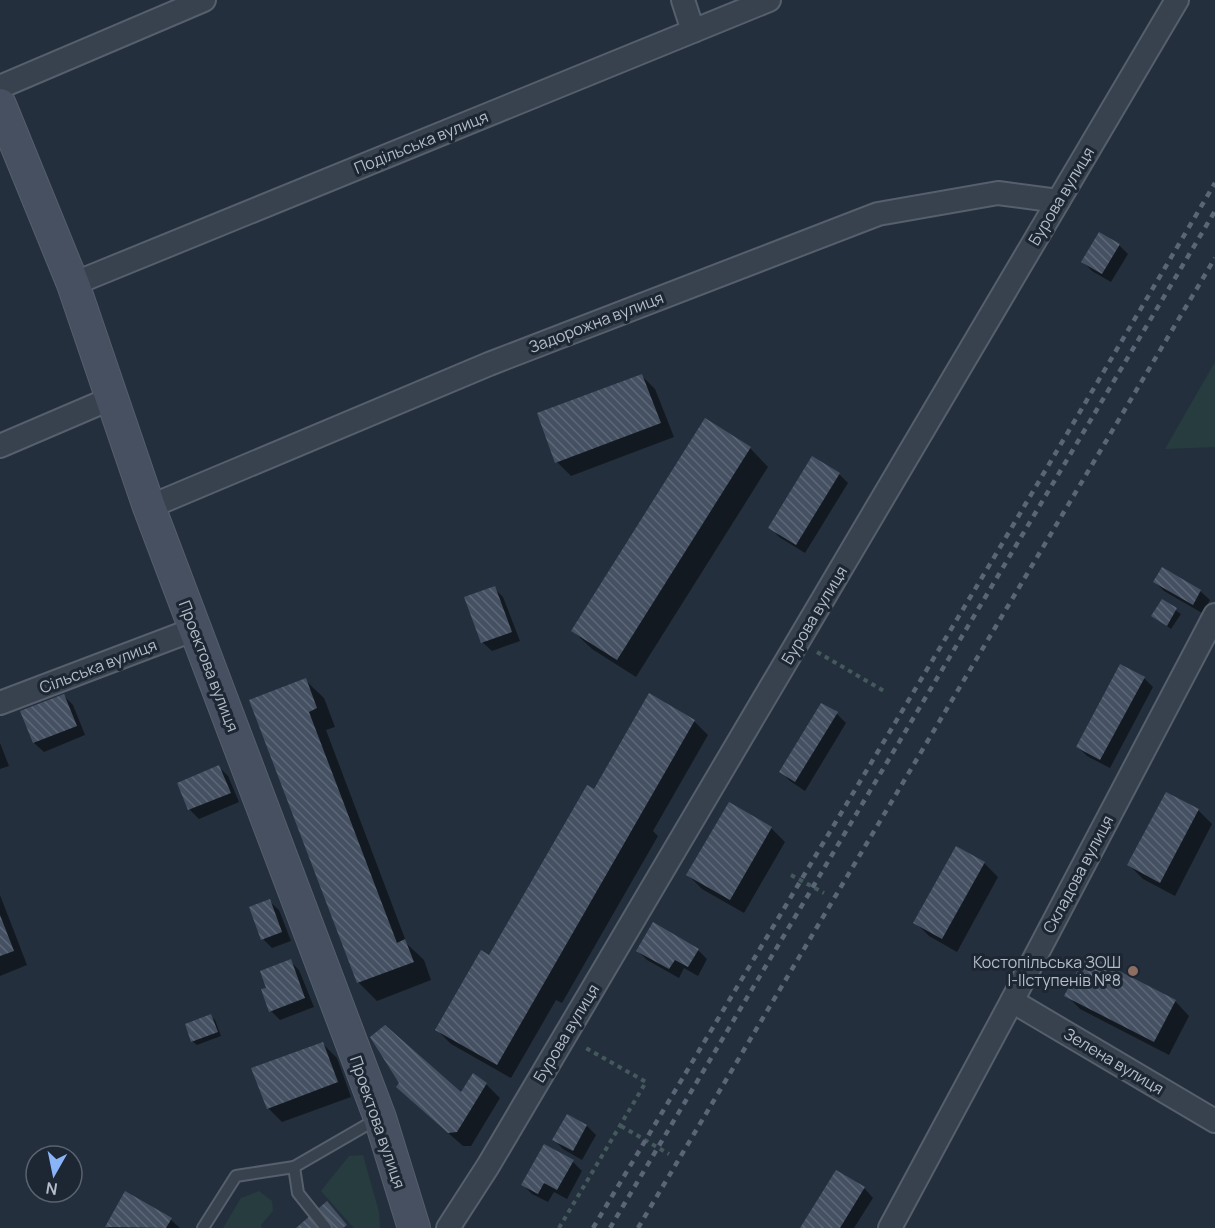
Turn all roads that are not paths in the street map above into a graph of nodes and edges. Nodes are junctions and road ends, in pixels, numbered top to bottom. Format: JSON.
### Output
{"nodes":[{"id":1,"x":204,"y":0,"type":"edge"},
{"id":2,"x":683,"y":0,"type":"edge"},
{"id":3,"x":769,"y":0,"type":"edge"},
{"id":4,"x":1176,"y":0,"type":"edge"},
{"id":5,"x":693,"y":31,"type":"junction"},
{"id":6,"x":0,"y":87,"type":"edge"},
{"id":7,"x":0,"y":105,"type":"edge"},
{"id":8,"x":1058,"y":201,"type":"junction"},
{"id":9,"x":73,"y":284,"type":"junction"},
{"id":10,"x":112,"y":398,"type":"junction"},
{"id":11,"x":0,"y":446,"type":"edge"},
{"id":12,"x":148,"y":507,"type":"junction"},
{"id":13,"x":1215,"y":615,"type":"edge"},
{"id":14,"x":195,"y":629,"type":"junction"},
{"id":15,"x":0,"y":703,"type":"edge"},
{"id":16,"x":1012,"y":1001,"type":"junction"},
{"id":17,"x":380,"y":1118,"type":"junction"},
{"id":18,"x":1215,"y":1121,"type":"edge"},
{"id":19,"x":294,"y":1167,"type":"junction"},
{"id":20,"x":203,"y":1228,"type":"edge"},
{"id":21,"x":326,"y":1228,"type":"edge"},
{"id":22,"x":414,"y":1228,"type":"edge"},
{"id":23,"x":448,"y":1228,"type":"edge"},
{"id":24,"x":890,"y":1228,"type":"edge"}],
"edges":[{"from":1,"to":6,"type":"street"},
{"from":2,"to":5,"type":"street"},
{"from":3,"to":5,"type":"street","name":"Подільська вулиця"},
{"from":4,"to":8,"type":"street","name":"Бурова вулиця"},
{"from":5,"to":9,"type":"street","name":"Подільська вулиця"},
{"from":7,"to":9,"type":"main road","name":"Проектова вулиця"},
{"from":8,"to":12,"type":"street","name":"Задорожна вулиця"},
{"from":8,"to":23,"type":"street","name":"Бурова вулиця"},
{"from":9,"to":10,"type":"main road","name":"Проектова вулиця"},
{"from":10,"to":11,"type":"street"},
{"from":10,"to":12,"type":"main road","name":"Проектова вулиця"},
{"from":12,"to":14,"type":"main road","name":"Проектова вулиця"},
{"from":13,"to":16,"type":"street","name":"Складова вулиця"},
{"from":14,"to":15,"type":"street","name":"Сільська вулиця"},
{"from":14,"to":17,"type":"main road","name":"Проектова вулиця"},
{"from":16,"to":18,"type":"street","name":"Зелена вулиця"},
{"from":16,"to":24,"type":"street","name":"Складова вулиця"},
{"from":17,"to":19,"type":"lane"},
{"from":17,"to":22,"type":"main road","name":"Проектова вулиця"},
{"from":19,"to":20,"type":"lane"},
{"from":19,"to":21,"type":"lane"}]}
